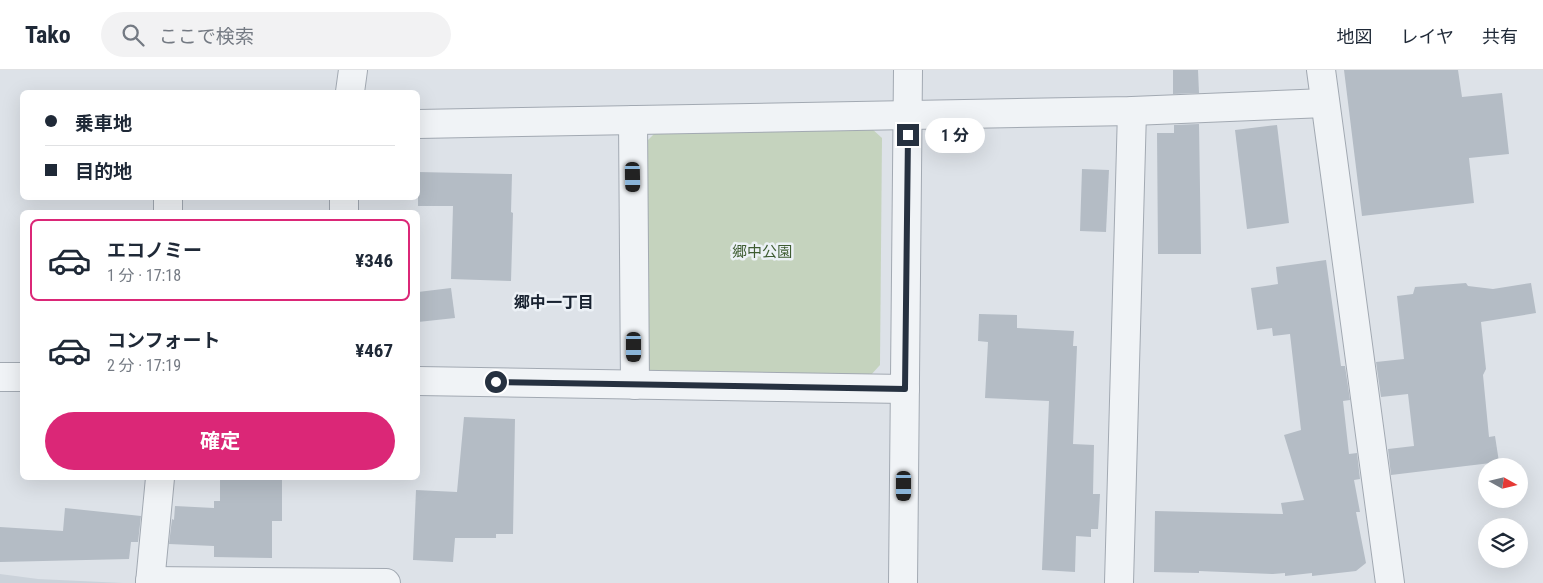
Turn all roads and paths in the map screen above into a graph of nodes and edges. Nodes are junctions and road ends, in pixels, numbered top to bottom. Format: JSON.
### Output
{"nodes":[{"id":1,"x":353,"y":70,"type":"edge"},
{"id":2,"x":908,"y":70,"type":"edge"},
{"id":3,"x":1320,"y":70,"type":"edge"},
{"id":4,"x":350,"y":90,"type":"edge"},
{"id":5,"x":1324,"y":103,"type":"junction"},
{"id":6,"x":1132,"y":111,"type":"junction"},
{"id":7,"x":908,"y":115,"type":"junction"},
{"id":8,"x":633,"y":120,"type":"junction"},
{"id":9,"x":420,"y":124,"type":"edge"},
{"id":10,"x":0,"y":377,"type":"edge"},
{"id":11,"x":20,"y":377,"type":"edge"},
{"id":12,"x":420,"y":381,"type":"edge"},
{"id":13,"x":635,"y":385,"type":"junction"},
{"id":14,"x":905,"y":389,"type":"junction"},
{"id":15,"x":160,"y":480,"type":"edge"},
{"id":16,"x":150,"y":582,"type":"edge"},
{"id":17,"x":386,"y":583,"type":"edge"},
{"id":18,"x":904,"y":583,"type":"edge"},
{"id":19,"x":1119,"y":583,"type":"edge"},
{"id":20,"x":1390,"y":583,"type":"edge"}],
"edges":[{"from":1,"to":4,"type":"street"},
{"from":2,"to":7,"type":"street"},
{"from":3,"to":5,"type":"street"},
{"from":5,"to":6,"type":"street"},
{"from":5,"to":20,"type":"street"},
{"from":6,"to":7,"type":"street"},
{"from":6,"to":19,"type":"street"},
{"from":7,"to":8,"type":"street"},
{"from":7,"to":14,"type":"street"},
{"from":8,"to":9,"type":"street"},
{"from":8,"to":13,"type":"street"},
{"from":10,"to":11,"type":"street"},
{"from":12,"to":13,"type":"street"},
{"from":13,"to":14,"type":"street"},
{"from":14,"to":18,"type":"street"},
{"from":15,"to":16,"type":"street"},
{"from":16,"to":17,"type":"street"}]}
